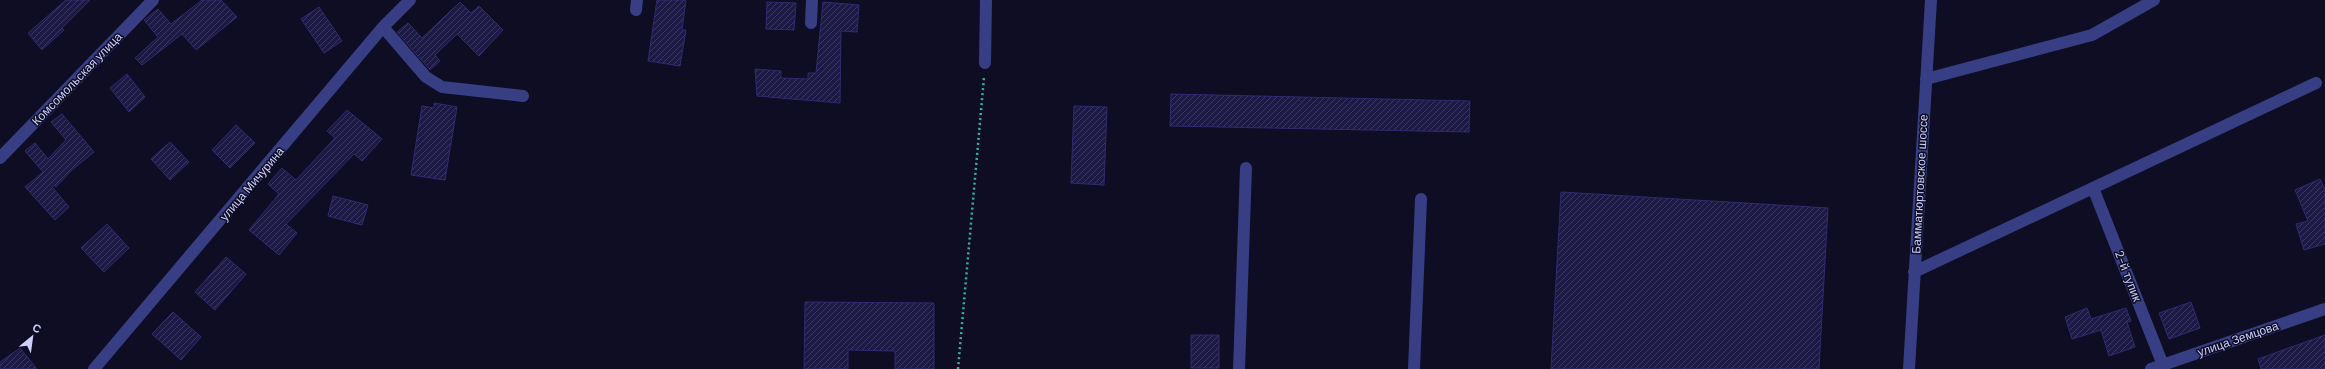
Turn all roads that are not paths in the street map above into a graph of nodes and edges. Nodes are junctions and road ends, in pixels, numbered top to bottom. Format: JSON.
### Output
{"nodes":[{"id":1,"x":154,"y":0,"type":"edge"},
{"id":2,"x":410,"y":0,"type":"edge"},
{"id":3,"x":812,"y":0,"type":"edge"},
{"id":4,"x":986,"y":0,"type":"edge"},
{"id":5,"x":1931,"y":0,"type":"edge"},
{"id":6,"x":2154,"y":0,"type":"edge"},
{"id":7,"x":811,"y":23,"type":"dead end"},
{"id":8,"x":383,"y":27,"type":"junction"},
{"id":9,"x":985,"y":63,"type":"road end"},
{"id":10,"x":1926,"y":79,"type":"junction"},
{"id":11,"x":2316,"y":83,"type":"dead end"},
{"id":12,"x":523,"y":96,"type":"dead end"},
{"id":13,"x":0,"y":158,"type":"edge"},
{"id":14,"x":1246,"y":168,"type":"dead end"},
{"id":15,"x":2093,"y":188,"type":"junction"},
{"id":16,"x":1421,"y":199,"type":"dead end"},
{"id":17,"x":1914,"y":272,"type":"junction"},
{"id":18,"x":2325,"y":309,"type":"edge"},
{"id":19,"x":2157,"y":367,"type":"edge"},
{"id":20,"x":94,"y":369,"type":"edge"},
{"id":21,"x":1239,"y":369,"type":"edge"},
{"id":22,"x":1414,"y":369,"type":"edge"},
{"id":23,"x":1909,"y":369,"type":"edge"}],
"edges":[{"from":1,"to":13,"type":"street","name":"Комсомольская улица"},
{"from":2,"to":8,"type":"street","name":"улица Мичурина"},
{"from":3,"to":7,"type":"street"},
{"from":4,"to":9,"type":"street"},
{"from":5,"to":10,"type":"street","name":"Бамматюртовское шоссе"},
{"from":6,"to":10,"type":"street"},
{"from":8,"to":12,"type":"street"},
{"from":8,"to":20,"type":"street","name":"улица Мичурина"},
{"from":10,"to":17,"type":"street","name":"Бамматюртовское шоссе"},
{"from":11,"to":15,"type":"street"},
{"from":14,"to":21,"type":"street"},
{"from":15,"to":17,"type":"street"},
{"from":15,"to":19,"type":"street","name":"2-й тупик"},
{"from":16,"to":22,"type":"street"},
{"from":17,"to":23,"type":"street","name":"Бамматюртовское шоссе"},
{"from":18,"to":19,"type":"street","name":"улица Земцова"}]}
